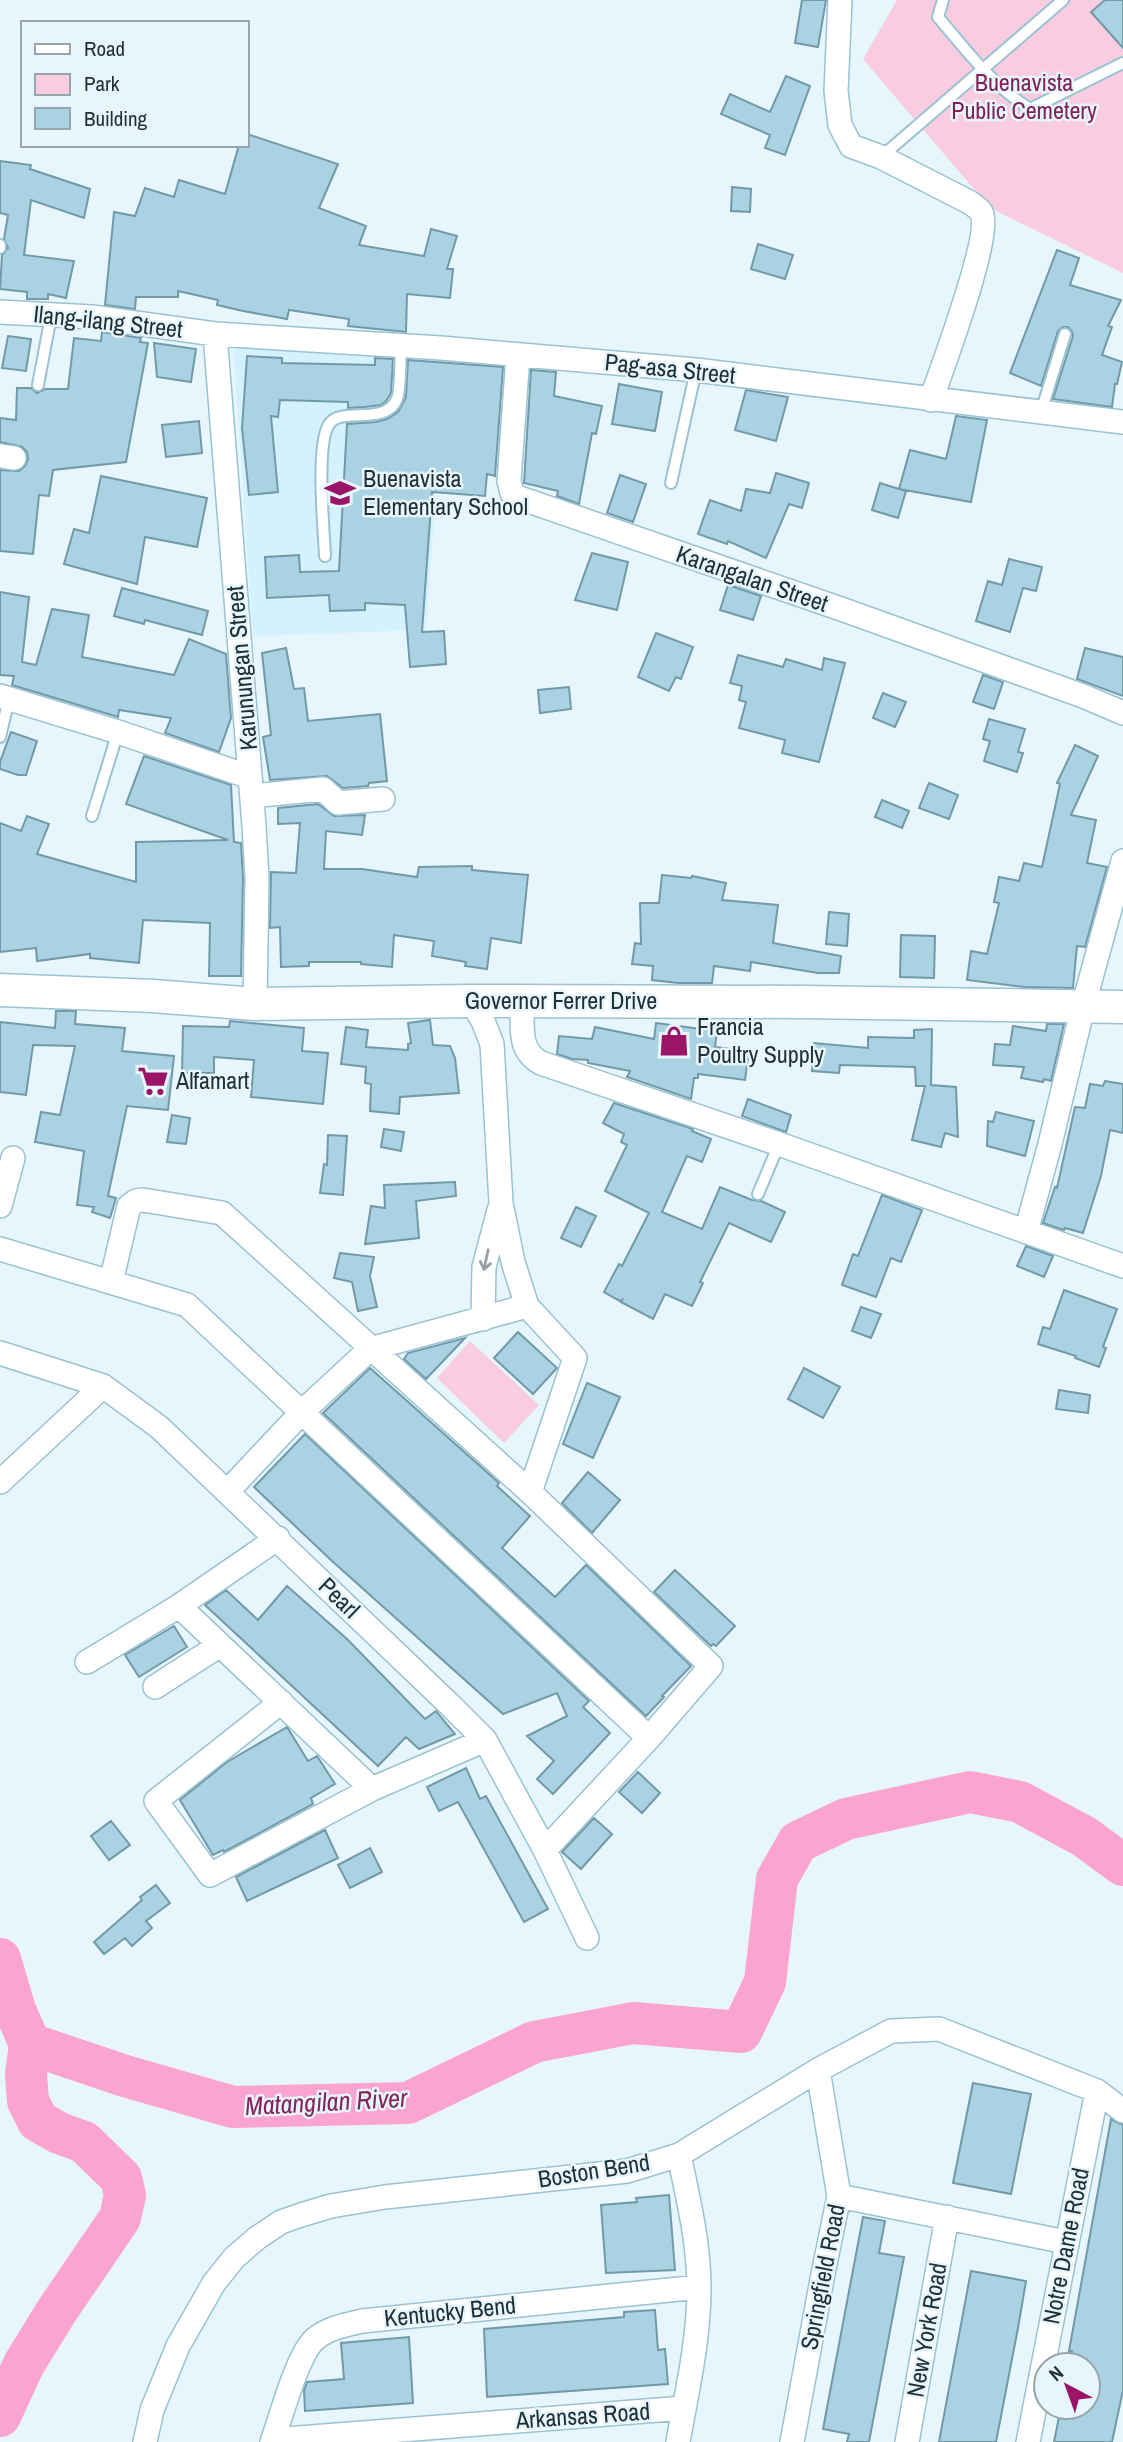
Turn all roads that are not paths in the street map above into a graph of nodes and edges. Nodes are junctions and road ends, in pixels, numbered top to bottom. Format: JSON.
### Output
{"nodes":[{"id":1,"x":840,"y":0,"type":"edge"},
{"id":2,"x":943,"y":0,"type":"edge"},
{"id":3,"x":1063,"y":0,"type":"edge"},
{"id":4,"x":1123,"y":63,"type":"edge"},
{"id":5,"x":982,"y":70,"type":"junction"},
{"id":6,"x":881,"y":157,"type":"junction"},
{"id":7,"x":0,"y":312,"type":"edge"},
{"id":8,"x":51,"y":316,"type":"junction"},
{"id":9,"x":215,"y":334,"type":"junction"},
{"id":10,"x":1065,"y":334,"type":"dead end"},
{"id":11,"x":401,"y":345,"type":"junction"},
{"id":12,"x":518,"y":355,"type":"junction"},
{"id":13,"x":696,"y":370,"type":"junction"},
{"id":14,"x":38,"y":385,"type":"dead end"},
{"id":15,"x":931,"y":400,"type":"junction"},
{"id":16,"x":1040,"y":413,"type":"junction"},
{"id":17,"x":1123,"y":422,"type":"edge"},
{"id":18,"x":671,"y":483,"type":"dead end"},
{"id":19,"x":325,"y":556,"type":"dead end"},
{"id":20,"x":5,"y":698,"type":"edge"},
{"id":21,"x":1123,"y":713,"type":"edge"},
{"id":22,"x":118,"y":732,"type":"junction"},
{"id":23,"x":0,"y":737,"type":"edge"},
{"id":24,"x":251,"y":786,"type":"junction"},
{"id":25,"x":383,"y":799,"type":"dead end"},
{"id":26,"x":92,"y":816,"type":"dead end"},
{"id":27,"x":1123,"y":861,"type":"edge"},
{"id":28,"x":0,"y":990,"type":"edge"},
{"id":29,"x":471,"y":1001,"type":"junction"},
{"id":30,"x":522,"y":1001,"type":"junction"},
{"id":31,"x":255,"y":1004,"type":"junction"},
{"id":32,"x":1083,"y":1006,"type":"junction"},
{"id":33,"x":1123,"y":1007,"type":"edge"},
{"id":34,"x":779,"y":1144,"type":"junction"},
{"id":35,"x":13,"y":1158,"type":"dead end"},
{"id":36,"x":758,"y":1194,"type":"dead end"},
{"id":37,"x":501,"y":1203,"type":"junction"},
{"id":38,"x":0,"y":1206,"type":"edge"},
{"id":39,"x":1026,"y":1232,"type":"junction"},
{"id":40,"x":0,"y":1249,"type":"edge"},
{"id":41,"x":1123,"y":1265,"type":"edge"},
{"id":42,"x":111,"y":1282,"type":"junction"},
{"id":43,"x":527,"y":1306,"type":"junction"},
{"id":44,"x":483,"y":1319,"type":"junction"},
{"id":45,"x":370,"y":1349,"type":"junction"},
{"id":46,"x":0,"y":1353,"type":"edge"},
{"id":47,"x":103,"y":1386,"type":"junction"},
{"id":48,"x":302,"y":1412,"type":"junction"},
{"id":49,"x":0,"y":1482,"type":"edge"},
{"id":50,"x":227,"y":1492,"type":"junction"},
{"id":51,"x":530,"y":1492,"type":"junction"},
{"id":52,"x":278,"y":1538,"type":"junction"},
{"id":53,"x":179,"y":1606,"type":"junction"},
{"id":54,"x":220,"y":1645,"type":"junction"},
{"id":55,"x":87,"y":1662,"type":"dead end"},
{"id":56,"x":155,"y":1687,"type":"dead end"},
{"id":57,"x":281,"y":1702,"type":"junction"},
{"id":58,"x":649,"y":1738,"type":"junction"},
{"id":59,"x":485,"y":1740,"type":"junction"},
{"id":60,"x":372,"y":1789,"type":"junction"},
{"id":61,"x":545,"y":1850,"type":"junction"},
{"id":62,"x":587,"y":1938,"type":"dead end"},
{"id":63,"x":818,"y":2070,"type":"junction"},
{"id":64,"x":1097,"y":2091,"type":"junction"},
{"id":65,"x":1123,"y":2111,"type":"edge"},
{"id":66,"x":680,"y":2155,"type":"junction"},
{"id":67,"x":839,"y":2196,"type":"junction"},
{"id":68,"x":947,"y":2217,"type":"junction"},
{"id":69,"x":1066,"y":2242,"type":"junction"},
{"id":70,"x":699,"y":2287,"type":"junction"},
{"id":71,"x":684,"y":2408,"type":"junction"},
{"id":72,"x":272,"y":2441,"type":"edge"},
{"id":73,"x":145,"y":2442,"type":"edge"},
{"id":74,"x":678,"y":2442,"type":"edge"},
{"id":75,"x":792,"y":2442,"type":"edge"},
{"id":76,"x":907,"y":2442,"type":"edge"},
{"id":77,"x":1028,"y":2442,"type":"edge"}],
"edges":[{"from":1,"to":6,"type":"street"},
{"from":2,"to":5,"type":"lane"},
{"from":3,"to":5,"type":"lane"},
{"from":4,"to":5,"type":"lane"},
{"from":5,"to":6,"type":"lane"},
{"from":6,"to":15,"type":"street"},
{"from":7,"to":8,"type":"street","name":"Ilang-ilang Street"},
{"from":8,"to":9,"type":"street","name":"Ilang-ilang Street"},
{"from":8,"to":14,"type":"lane"},
{"from":9,"to":11,"type":"street","name":"Pag-asa Street"},
{"from":9,"to":24,"type":"street","name":"Karunungan Street"},
{"from":10,"to":16,"type":"lane"},
{"from":11,"to":12,"type":"street","name":"Pag-asa Street"},
{"from":11,"to":19,"type":"lane"},
{"from":12,"to":13,"type":"street","name":"Pag-asa Street"},
{"from":12,"to":21,"type":"street","name":"Karangalan Street"},
{"from":13,"to":15,"type":"street","name":"Pag-asa Street"},
{"from":13,"to":18,"type":"lane"},
{"from":15,"to":16,"type":"street","name":"Pag-asa Street"},
{"from":16,"to":17,"type":"street","name":"Pag-asa Street"},
{"from":20,"to":22,"type":"street"},
{"from":20,"to":23,"type":"lane"},
{"from":22,"to":24,"type":"street"},
{"from":22,"to":26,"type":"lane"},
{"from":24,"to":25,"type":"street"},
{"from":24,"to":31,"type":"street","name":"Karunungan Street"},
{"from":27,"to":32,"type":"street"},
{"from":28,"to":31,"type":"main road","name":"Governor Ferrer Drive"},
{"from":29,"to":30,"type":"main road","name":"Governor Ferrer Drive"},
{"from":29,"to":31,"type":"main road","name":"Governor Ferrer Drive"},
{"from":29,"to":37,"type":"street"},
{"from":30,"to":32,"type":"main road","name":"Governor Ferrer Drive"},
{"from":30,"to":34,"type":"street"},
{"from":32,"to":33,"type":"main road","name":"Governor Ferrer Drive"},
{"from":32,"to":39,"type":"street"},
{"from":34,"to":36,"type":"lane"},
{"from":34,"to":39,"type":"street"},
{"from":35,"to":38,"type":"street"},
{"from":37,"to":43,"type":"street"},
{"from":37,"to":44,"type":"street","one_way":true},
{"from":39,"to":41,"type":"street"},
{"from":40,"to":42,"type":"street"},
{"from":42,"to":45,"type":"street"},
{"from":42,"to":48,"type":"street"},
{"from":43,"to":44,"type":"street"},
{"from":43,"to":51,"type":"street"},
{"from":44,"to":45,"type":"street"},
{"from":45,"to":48,"type":"street"},
{"from":45,"to":51,"type":"street"},
{"from":46,"to":47,"type":"street","name":"Pearl"},
{"from":47,"to":49,"type":"street"},
{"from":47,"to":50,"type":"street","name":"Pearl"},
{"from":48,"to":50,"type":"street"},
{"from":48,"to":58,"type":"street"},
{"from":50,"to":52,"type":"street","name":"Pearl"},
{"from":51,"to":58,"type":"street"},
{"from":52,"to":53,"type":"street"},
{"from":52,"to":59,"type":"street","name":"Pearl"},
{"from":53,"to":54,"type":"street"},
{"from":53,"to":55,"type":"street"},
{"from":54,"to":56,"type":"street"},
{"from":54,"to":57,"type":"street"},
{"from":57,"to":60,"type":"street"},
{"from":57,"to":60,"type":"street"},
{"from":58,"to":61,"type":"street"},
{"from":59,"to":60,"type":"street"},
{"from":59,"to":61,"type":"street","name":"Pearl"},
{"from":61,"to":62,"type":"street","name":"Pearl"},
{"from":63,"to":64,"type":"street","name":"Boston Bend"},
{"from":63,"to":66,"type":"street","name":"Boston Bend"},
{"from":63,"to":67,"type":"street","name":"Springfield Road"},
{"from":64,"to":65,"type":"street","name":"Boston Bend"},
{"from":64,"to":69,"type":"street","name":"Notre Dame Road"},
{"from":66,"to":70,"type":"street"},
{"from":66,"to":73,"type":"street","name":"Boston Bend"},
{"from":67,"to":68,"type":"street"},
{"from":67,"to":75,"type":"street","name":"Springfield Road"},
{"from":68,"to":69,"type":"street"},
{"from":68,"to":76,"type":"street","name":"New York Road"},
{"from":69,"to":77,"type":"street","name":"Notre Dame Road"},
{"from":70,"to":71,"type":"street"},
{"from":70,"to":72,"type":"street","name":"Kentucky Bend"},
{"from":71,"to":72,"type":"street","name":"Arkansas Road"},
{"from":71,"to":74,"type":"street"}]}
